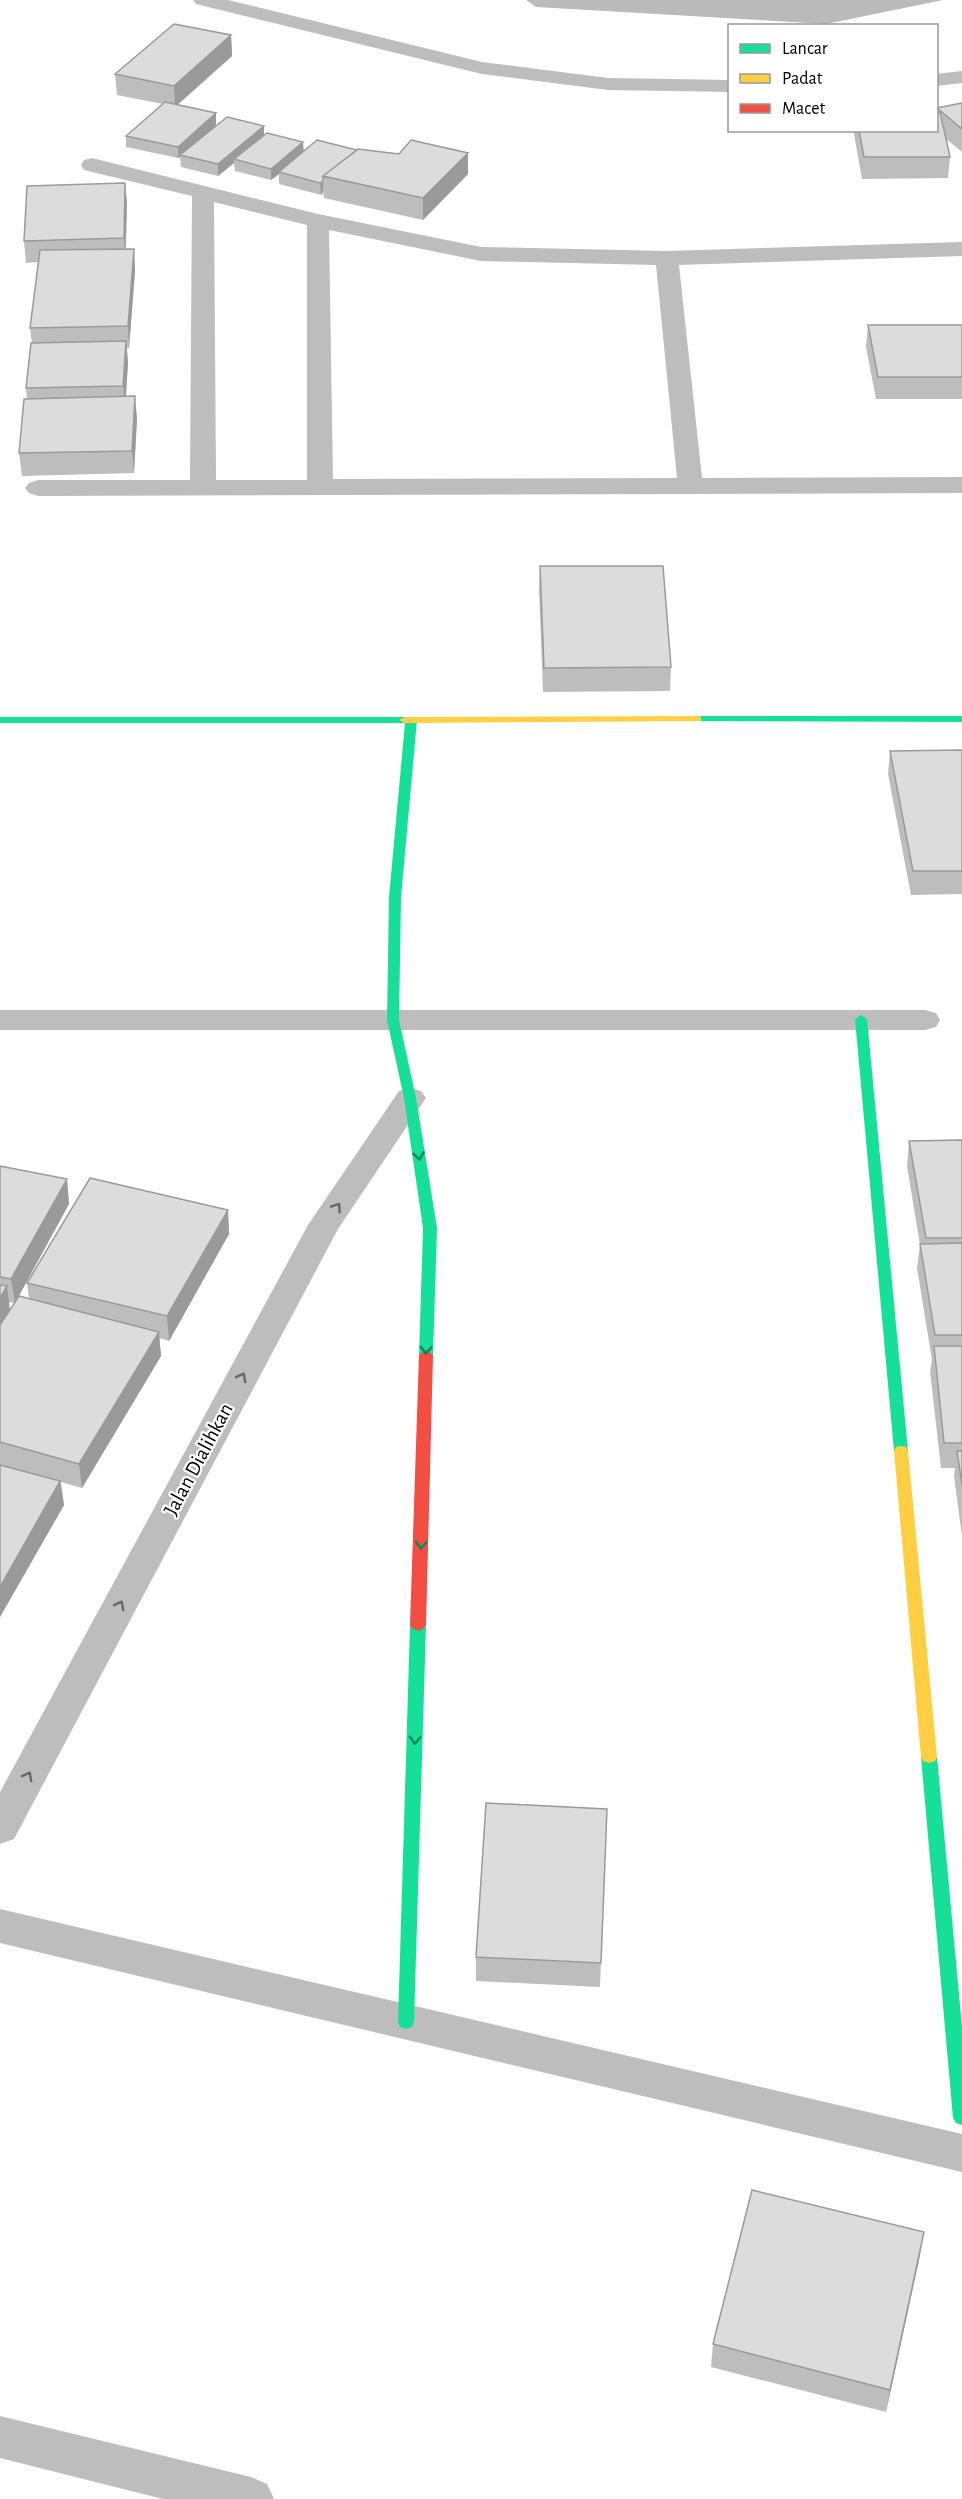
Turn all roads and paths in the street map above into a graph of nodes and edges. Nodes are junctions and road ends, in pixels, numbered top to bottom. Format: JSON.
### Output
{"nodes":[{"id":1,"x":202,"y":0,"type":"edge"},
{"id":2,"x":962,"y":77,"type":"edge"},
{"id":3,"x":938,"y":80,"type":"edge"},
{"id":4,"x":728,"y":86,"type":"edge"},
{"id":5,"x":92,"y":165,"type":"dead end"},
{"id":6,"x":202,"y":192,"type":"junction"},
{"id":7,"x":318,"y":221,"type":"junction"},
{"id":8,"x":962,"y":249,"type":"edge"},
{"id":9,"x":667,"y":258,"type":"junction"},
{"id":10,"x":962,"y":485,"type":"edge"},
{"id":11,"x":690,"y":486,"type":"junction"},
{"id":12,"x":320,"y":487,"type":"junction"},
{"id":13,"x":38,"y":488,"type":"dead end"},
{"id":14,"x":203,"y":488,"type":"junction"},
{"id":15,"x":962,"y":719,"type":"edge"},
{"id":16,"x":0,"y":720,"type":"edge"},
{"id":17,"x":411,"y":720,"type":"junction"},
{"id":18,"x":861,"y":1019,"type":"junction"},
{"id":19,"x":0,"y":1020,"type":"edge"},
{"id":20,"x":393,"y":1020,"type":"junction"},
{"id":21,"x":925,"y":1020,"type":"dead end"},
{"id":22,"x":410,"y":1098,"type":"junction"},
{"id":23,"x":0,"y":1828,"type":"edge"},
{"id":24,"x":0,"y":1926,"type":"edge"},
{"id":25,"x":406,"y":2022,"type":"junction"},
{"id":26,"x":962,"y":2118,"type":"edge"},
{"id":27,"x":962,"y":2153,"type":"edge"},
{"id":28,"x":0,"y":2437,"type":"edge"},
{"id":29,"x":251,"y":2499,"type":"edge"}],
"edges":[{"from":1,"to":4,"type":"street"},
{"from":2,"to":3,"type":"street"},
{"from":5,"to":6,"type":"street"},
{"from":6,"to":7,"type":"street"},
{"from":6,"to":14,"type":"street"},
{"from":7,"to":9,"type":"street"},
{"from":7,"to":12,"type":"street"},
{"from":8,"to":9,"type":"street"},
{"from":9,"to":11,"type":"street"},
{"from":10,"to":11,"type":"street"},
{"from":11,"to":12,"type":"street"},
{"from":12,"to":14,"type":"street"},
{"from":13,"to":14,"type":"street"},
{"from":15,"to":17,"type":"street"},
{"from":16,"to":17,"type":"street"},
{"from":17,"to":20,"type":"street"},
{"from":18,"to":20,"type":"street"},
{"from":18,"to":21,"type":"street"},
{"from":18,"to":26,"type":"street"},
{"from":19,"to":20,"type":"street"},
{"from":20,"to":22,"type":"street"},
{"from":23,"to":22,"type":"street","name":"Jalan Dialihkan","one_way":true},
{"from":22,"to":25,"type":"street","one_way":true},
{"from":24,"to":25,"type":"street"},
{"from":25,"to":27,"type":"street"},
{"from":28,"to":29,"type":"street"}]}
